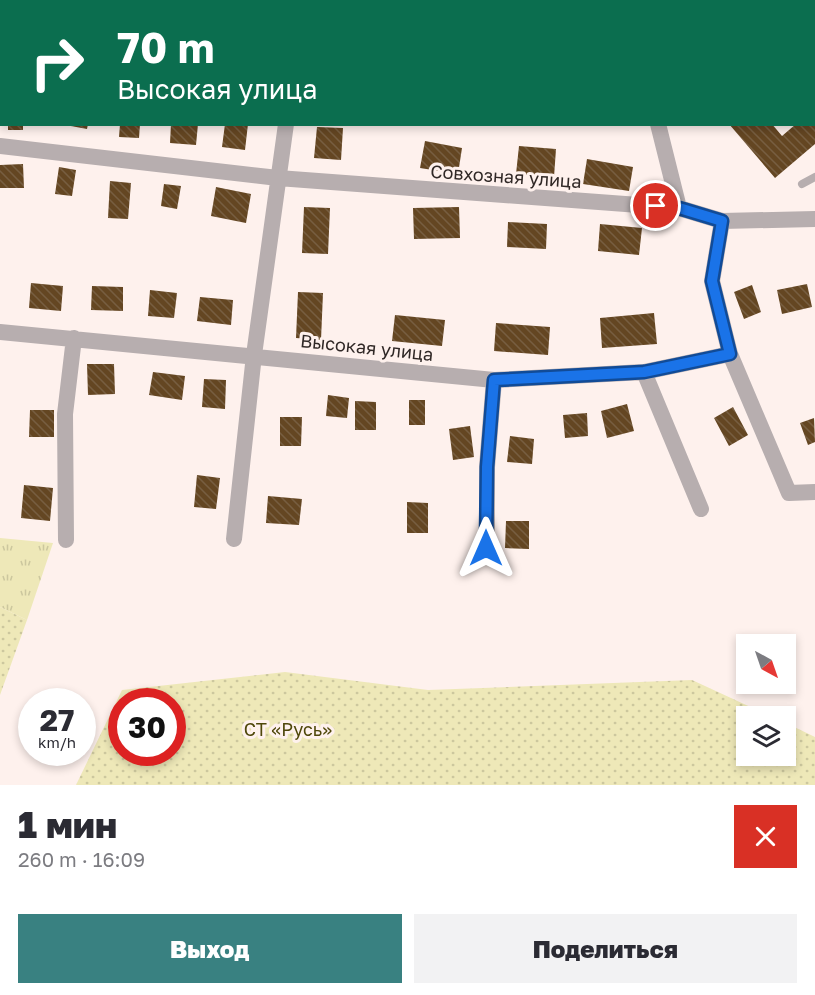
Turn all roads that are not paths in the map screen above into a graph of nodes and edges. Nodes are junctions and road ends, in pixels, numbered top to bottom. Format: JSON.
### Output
{"nodes":[{"id":1,"x":674,"y":0,"type":"edge"},
{"id":2,"x":687,"y":0,"type":"edge"},
{"id":3,"x":286,"y":126,"type":"edge"},
{"id":4,"x":658,"y":126,"type":"edge"},
{"id":5,"x":0,"y":146,"type":"edge"},
{"id":6,"x":815,"y":177,"type":"edge"},
{"id":7,"x":278,"y":178,"type":"junction"},
{"id":8,"x":802,"y":184,"type":"dead end"},
{"id":9,"x":679,"y":208,"type":"junction"},
{"id":10,"x":815,"y":219,"type":"edge"},
{"id":11,"x":722,"y":221,"type":"junction"},
{"id":12,"x":0,"y":332,"type":"edge"},
{"id":13,"x":74,"y":338,"type":"junction"},
{"id":14,"x":730,"y":354,"type":"junction"},
{"id":15,"x":254,"y":355,"type":"junction"},
{"id":16,"x":644,"y":372,"type":"junction"},
{"id":17,"x":494,"y":380,"type":"junction"},
{"id":18,"x":815,"y":492,"type":"edge"},
{"id":19,"x":702,"y":509,"type":"dead end"},
{"id":20,"x":234,"y":539,"type":"dead end"},
{"id":21,"x":66,"y":540,"type":"dead end"},
{"id":22,"x":486,"y":548,"type":"dead end"}],
"edges":[{"from":1,"to":2,"type":"street"},
{"from":3,"to":7,"type":"street"},
{"from":4,"to":9,"type":"street"},
{"from":5,"to":7,"type":"street","name":"Совхозная улица"},
{"from":6,"to":8,"type":"lane"},
{"from":7,"to":9,"type":"street","name":"Совхозная улица"},
{"from":7,"to":15,"type":"street"},
{"from":9,"to":11,"type":"street","name":"Совхозная улица"},
{"from":10,"to":11,"type":"street"},
{"from":11,"to":14,"type":"street"},
{"from":12,"to":13,"type":"street","name":"Высокая улица"},
{"from":13,"to":15,"type":"street","name":"Высокая улица"},
{"from":13,"to":21,"type":"street"},
{"from":14,"to":16,"type":"street","name":"Высокая улица"},
{"from":14,"to":18,"type":"street"},
{"from":15,"to":17,"type":"street","name":"Высокая улица"},
{"from":15,"to":20,"type":"street"},
{"from":16,"to":17,"type":"street","name":"Высокая улица"},
{"from":16,"to":19,"type":"street"},
{"from":17,"to":22,"type":"street"}]}
